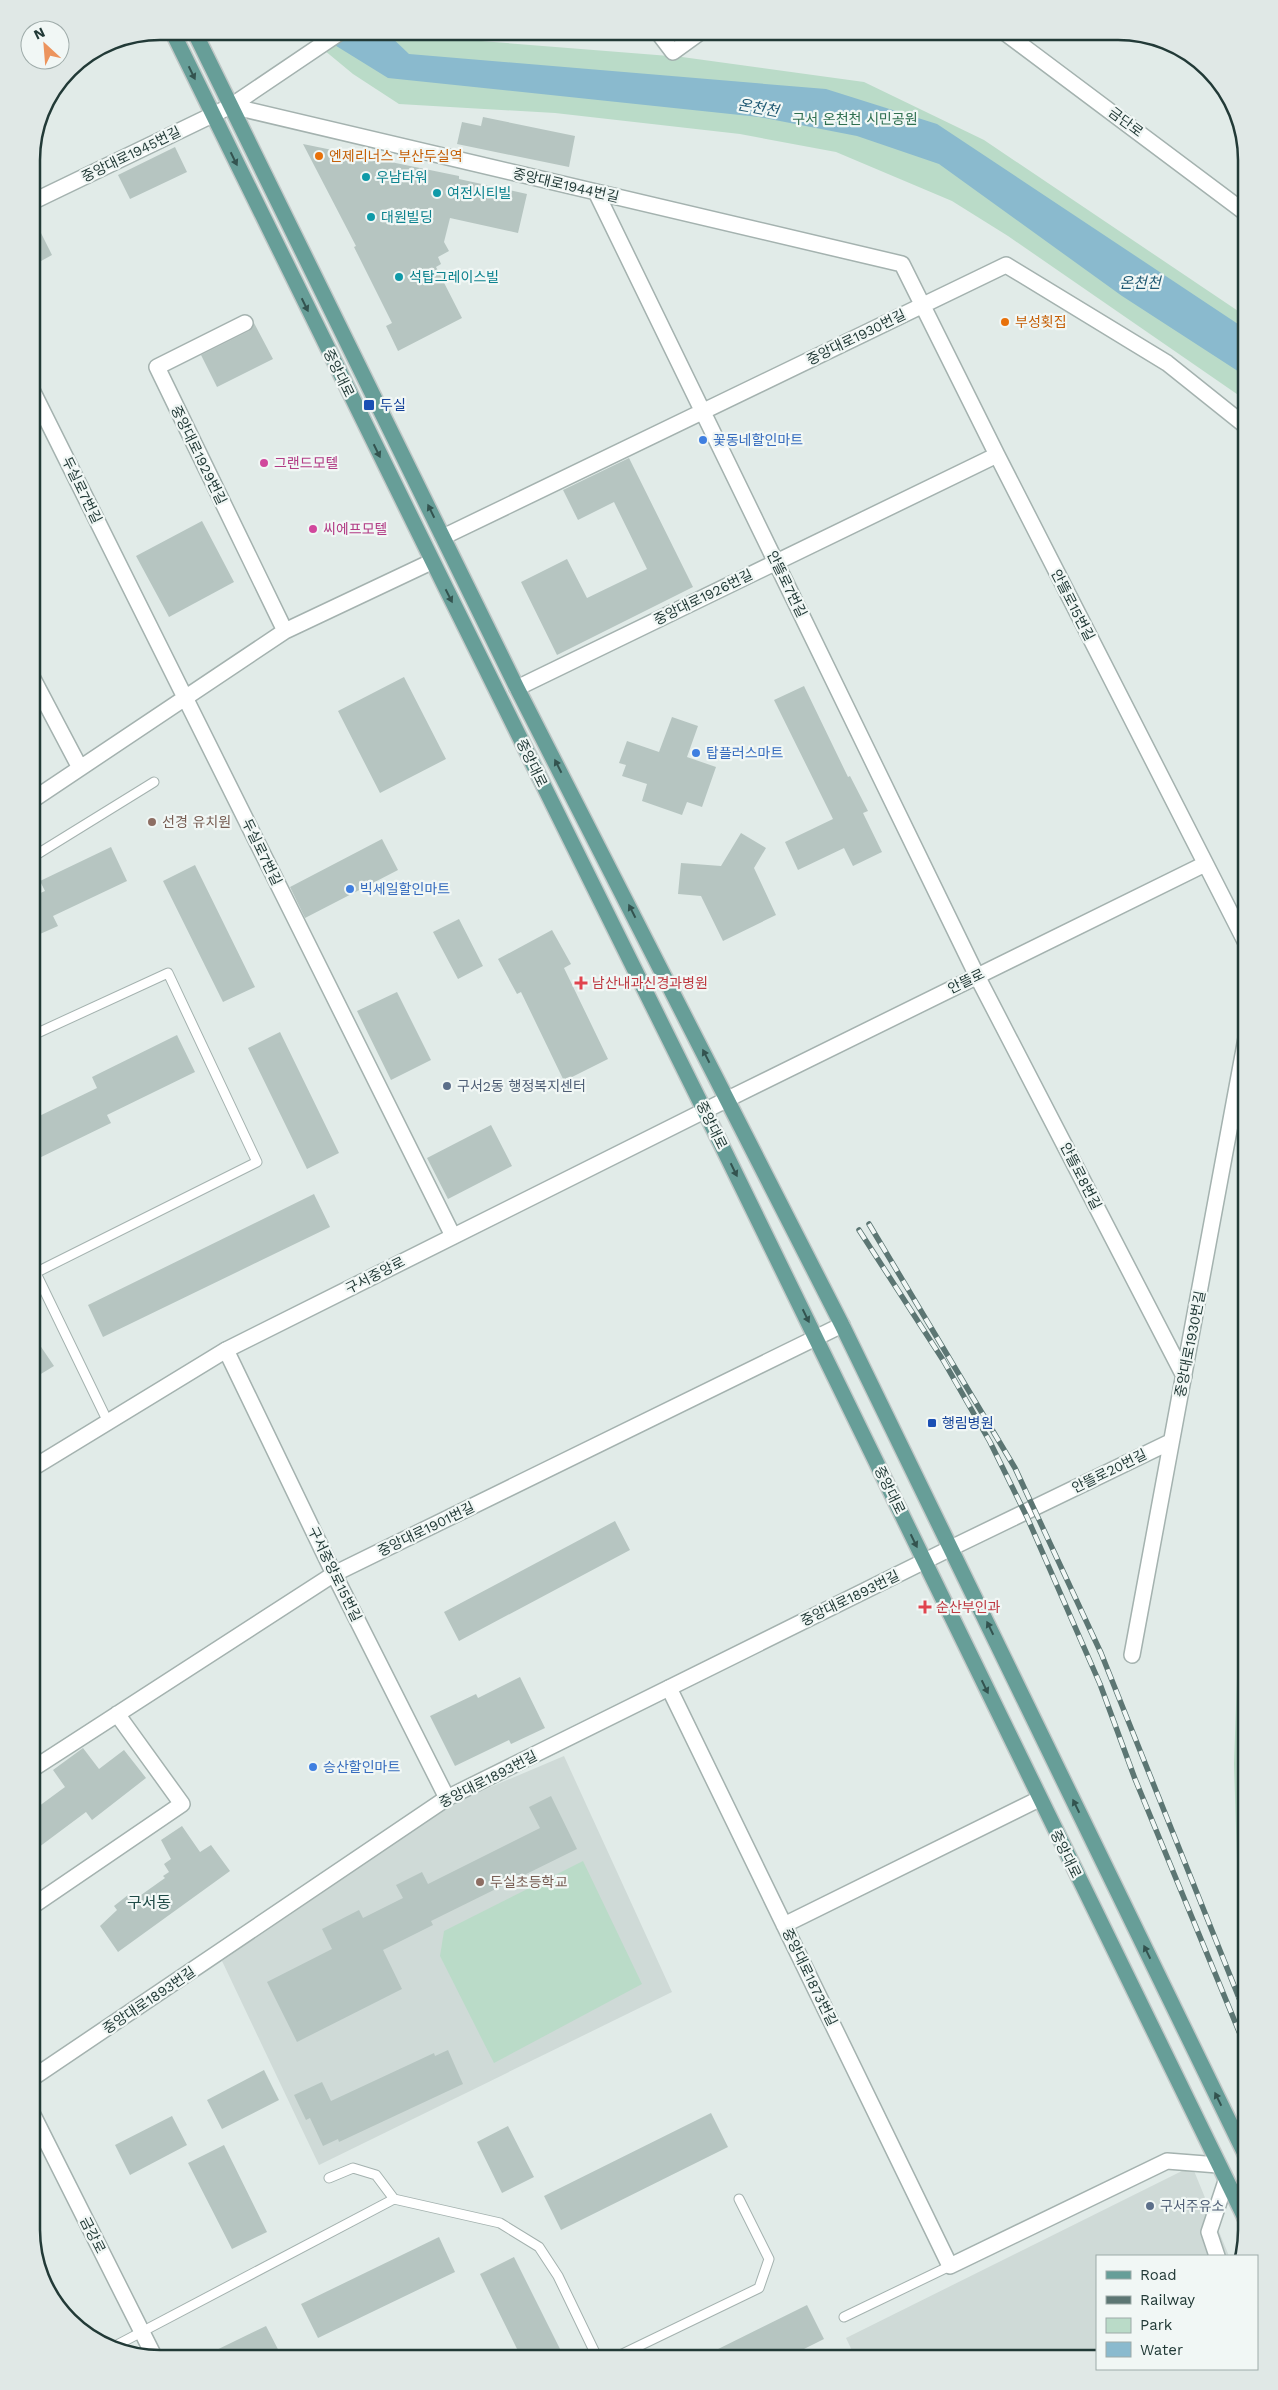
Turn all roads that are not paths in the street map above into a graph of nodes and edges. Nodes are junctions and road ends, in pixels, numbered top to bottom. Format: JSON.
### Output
{"nodes":[{"id":1,"x":176,"y":40,"type":"edge"},
{"id":2,"x":198,"y":40,"type":"edge"},
{"id":3,"x":329,"y":40,"type":"edge"},
{"id":4,"x":664,"y":40,"type":"edge"},
{"id":5,"x":690,"y":40,"type":"edge"},
{"id":6,"x":1015,"y":40,"type":"edge"},
{"id":7,"x":231,"y":106,"type":"junction"},
{"id":8,"x":213,"y":115,"type":"junction"},
{"id":9,"x":596,"y":192,"type":"junction"},
{"id":10,"x":40,"y":198,"type":"edge"},
{"id":11,"x":1238,"y":207,"type":"edge"},
{"id":12,"x":902,"y":264,"type":"joint"},
{"id":13,"x":923,"y":305,"type":"junction"},
{"id":14,"x":245,"y":323,"type":"dead end"},
{"id":15,"x":40,"y":404,"type":"edge"},
{"id":16,"x":703,"y":411,"type":"junction"},
{"id":17,"x":1238,"y":421,"type":"edge"},
{"id":18,"x":997,"y":455,"type":"junction"},
{"id":19,"x":443,"y":537,"type":"junction"},
{"id":20,"x":431,"y":562,"type":"junction"},
{"id":21,"x":776,"y":562,"type":"junction"},
{"id":22,"x":285,"y":631,"type":"junction"},
{"id":23,"x":517,"y":688,"type":"junction"},
{"id":24,"x":40,"y":690,"type":"edge"},
{"id":25,"x":185,"y":697,"type":"junction"},
{"id":26,"x":80,"y":768,"type":"junction"},
{"id":27,"x":154,"y":782,"type":"dead end"},
{"id":28,"x":40,"y":795,"type":"edge"},
{"id":29,"x":40,"y":852,"type":"edge"},
{"id":30,"x":1205,"y":864,"type":"junction"},
{"id":31,"x":1238,"y":928,"type":"edge"},
{"id":32,"x":977,"y":976,"type":"junction"},
{"id":33,"x":40,"y":1032,"type":"edge"},
{"id":34,"x":1238,"y":1082,"type":"edge"},
{"id":35,"x":728,"y":1099,"type":"junction"},
{"id":36,"x":705,"y":1110,"type":"junction"},
{"id":37,"x":454,"y":1236,"type":"junction"},
{"id":38,"x":40,"y":1270,"type":"edge"},
{"id":39,"x":40,"y":1285,"type":"edge"},
{"id":40,"x":842,"y":1325,"type":"junction"},
{"id":41,"x":817,"y":1338,"type":"junction"},
{"id":42,"x":226,"y":1350,"type":"junction"},
{"id":43,"x":1184,"y":1376,"type":"junction"},
{"id":44,"x":108,"y":1422,"type":"junction"},
{"id":45,"x":1170,"y":1442,"type":"junction"},
{"id":46,"x":40,"y":1464,"type":"edge"},
{"id":47,"x":951,"y":1548,"type":"junction"},
{"id":48,"x":924,"y":1562,"type":"junction"},
{"id":49,"x":334,"y":1574,"type":"junction"},
{"id":50,"x":1132,"y":1655,"type":"dead end"},
{"id":51,"x":668,"y":1688,"type":"junction"},
{"id":52,"x":117,"y":1714,"type":"junction"},
{"id":53,"x":40,"y":1764,"type":"edge"},
{"id":54,"x":447,"y":1798,"type":"junction"},
{"id":55,"x":1039,"y":1799,"type":"junction"},
{"id":56,"x":40,"y":1901,"type":"edge"},
{"id":57,"x":784,"y":1925,"type":"junction"},
{"id":58,"x":40,"y":2074,"type":"edge"},
{"id":59,"x":40,"y":2129,"type":"edge"},
{"id":60,"x":1238,"y":2139,"type":"edge"},
{"id":61,"x":1218,"y":2165,"type":"junction"},
{"id":62,"x":330,"y":2178,"type":"dead end"},
{"id":63,"x":1226,"y":2181,"type":"junction"},
{"id":64,"x":394,"y":2199,"type":"junction"},
{"id":65,"x":739,"y":2199,"type":"dead end"},
{"id":66,"x":1238,"y":2204,"type":"edge"},
{"id":67,"x":1218,"y":2255,"type":"edge"},
{"id":68,"x":950,"y":2266,"type":"junction"},
{"id":69,"x":844,"y":2317,"type":"dead end"},
{"id":70,"x":142,"y":2332,"type":"junction"},
{"id":71,"x":120,"y":2343,"type":"edge"},
{"id":72,"x":151,"y":2350,"type":"edge"},
{"id":73,"x":594,"y":2350,"type":"edge"},
{"id":74,"x":631,"y":2350,"type":"edge"}],
"edges":[{"from":1,"to":8,"type":"main road","name":"중앙대로","one_way":true},
{"from":2,"to":7,"type":"main road","name":"중앙대로"},
{"from":3,"to":7,"type":"street","name":"중앙대로1945번길"},
{"from":4,"to":5,"type":"street"},
{"from":6,"to":11,"type":"street","name":"금단로"},
{"from":7,"to":8,"type":"street","name":"중앙대로1945번길"},
{"from":7,"to":9,"type":"street","name":"중앙대로1944번길"},
{"from":19,"to":7,"type":"main road","name":"중앙대로","one_way":true},
{"from":8,"to":10,"type":"street","name":"중앙대로1945번길"},
{"from":8,"to":20,"type":"main road","name":"중앙대로","one_way":true},
{"from":9,"to":12,"type":"street","name":"중앙대로1944번길"},
{"from":9,"to":16,"type":"street","name":"안뜰로7번길"},
{"from":12,"to":13,"type":"street","name":"안뜰로15번길"},
{"from":13,"to":16,"type":"street","name":"중앙대로1930번길"},
{"from":13,"to":17,"type":"street","name":"중앙대로1930번길"},
{"from":13,"to":18,"type":"street","name":"안뜰로15번길"},
{"from":14,"to":22,"type":"street","name":"중앙대로1929번길"},
{"from":15,"to":25,"type":"street","name":"두실로7번길"},
{"from":16,"to":19,"type":"street","name":"중앙대로1930번길"},
{"from":16,"to":21,"type":"street","name":"안뜰로7번길"},
{"from":18,"to":21,"type":"street","name":"중앙대로1926번길"},
{"from":18,"to":30,"type":"street","name":"안뜰로15번길"},
{"from":19,"to":23,"type":"main road","name":"중앙대로"},
{"from":20,"to":22,"type":"street"},
{"from":20,"to":36,"type":"main road","name":"중앙대로","one_way":true},
{"from":21,"to":23,"type":"street","name":"중앙대로1926번길"},
{"from":21,"to":32,"type":"street","name":"안뜰로7번길"},
{"from":22,"to":25,"type":"street"},
{"from":35,"to":23,"type":"main road","name":"중앙대로","one_way":true},
{"from":24,"to":26,"type":"street"},
{"from":25,"to":26,"type":"street"},
{"from":25,"to":37,"type":"street","name":"두실로7번길"},
{"from":26,"to":28,"type":"street"},
{"from":27,"to":29,"type":"lane"},
{"from":30,"to":31,"type":"street","name":"안뜰로15번길"},
{"from":30,"to":32,"type":"street","name":"안뜰로"},
{"from":32,"to":35,"type":"street","name":"안뜰로"},
{"from":32,"to":43,"type":"street","name":"안뜰로8번길"},
{"from":33,"to":38,"type":"lane"},
{"from":34,"to":43,"type":"street","name":"중앙대로1930번길"},
{"from":35,"to":36,"type":"street","name":"구서중앙로"},
{"from":35,"to":40,"type":"main road","name":"중앙대로"},
{"from":36,"to":37,"type":"street","name":"구서중앙로"},
{"from":36,"to":41,"type":"main road","name":"중앙대로","one_way":true},
{"from":37,"to":42,"type":"street","name":"구서중앙로"},
{"from":39,"to":44,"type":"lane"},
{"from":40,"to":41,"type":"street","name":"중앙대로1901번길"},
{"from":40,"to":47,"type":"main road","name":"중앙대로"},
{"from":41,"to":48,"type":"main road","name":"중앙대로","one_way":true},
{"from":41,"to":49,"type":"street","name":"중앙대로1901번길"},
{"from":42,"to":44,"type":"street","name":"구서중앙로"},
{"from":42,"to":49,"type":"street","name":"구서중앙로15번길"},
{"from":43,"to":45,"type":"street","name":"중앙대로1930번길"},
{"from":44,"to":46,"type":"street","name":"구서중앙로"},
{"from":45,"to":47,"type":"street","name":"안뜰로20번길"},
{"from":45,"to":50,"type":"street","name":"중앙대로1930번길"},
{"from":47,"to":48,"type":"street","name":"중앙대로1893번길"},
{"from":60,"to":47,"type":"main road","name":"중앙대로","one_way":true},
{"from":48,"to":51,"type":"street","name":"중앙대로1893번길"},
{"from":48,"to":55,"type":"main road","name":"중앙대로","one_way":true},
{"from":49,"to":52,"type":"street","name":"중앙대로1901번길"},
{"from":49,"to":54,"type":"street","name":"구서중앙로15번길"},
{"from":51,"to":54,"type":"street","name":"중앙대로1893번길"},
{"from":51,"to":57,"type":"street","name":"중앙대로1873번길"},
{"from":52,"to":53,"type":"street","name":"중앙대로1901번길"},
{"from":52,"to":56,"type":"street"},
{"from":54,"to":58,"type":"street","name":"중앙대로1893번길"},
{"from":55,"to":57,"type":"street"},
{"from":55,"to":61,"type":"main road","name":"중앙대로"},
{"from":57,"to":68,"type":"street","name":"중앙대로1873번길"},
{"from":59,"to":70,"type":"street","name":"금강로"},
{"from":61,"to":63,"type":"main road","name":"중앙대로"},
{"from":61,"to":68,"type":"street"},
{"from":62,"to":64,"type":"lane"},
{"from":63,"to":66,"type":"main road","name":"중앙대로"},
{"from":63,"to":67,"type":"street"},
{"from":64,"to":70,"type":"lane"},
{"from":64,"to":73,"type":"lane"},
{"from":65,"to":74,"type":"lane"},
{"from":68,"to":69,"type":"lane"},
{"from":70,"to":71,"type":"lane"},
{"from":70,"to":72,"type":"street","name":"금강로"}]}
